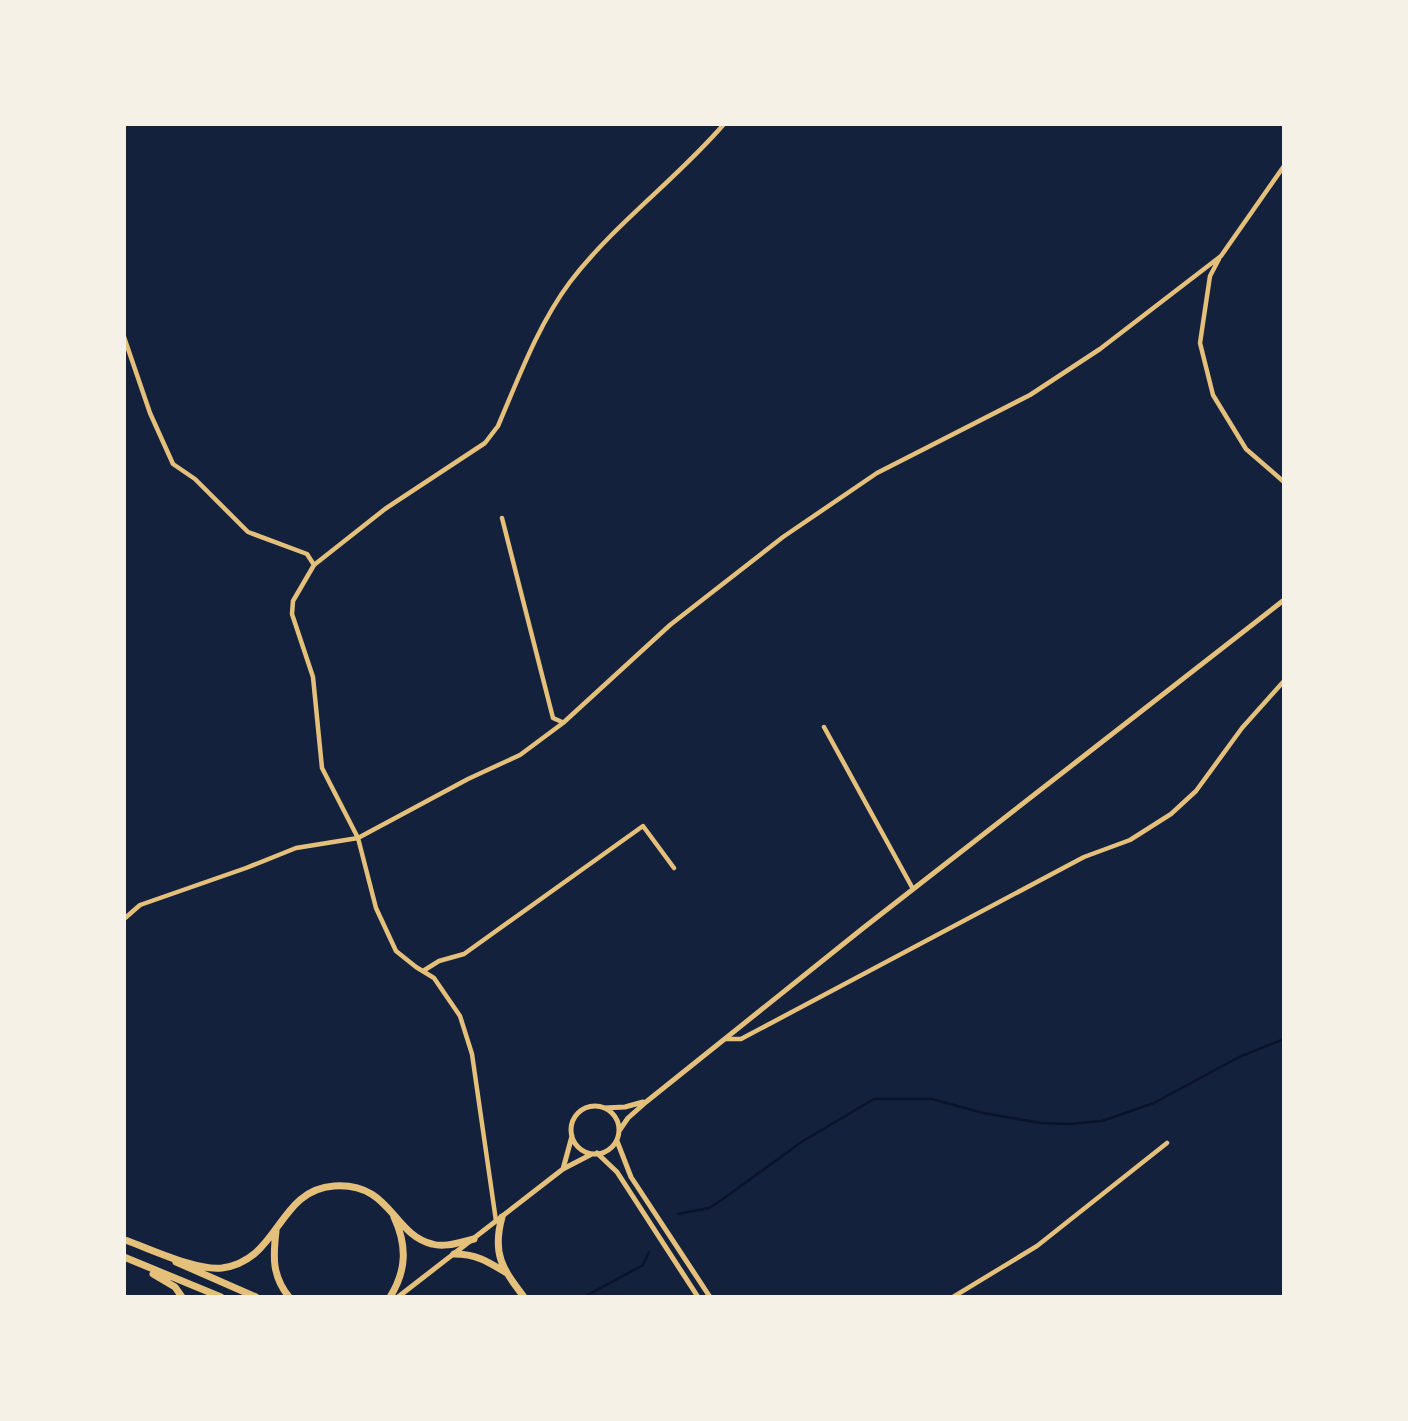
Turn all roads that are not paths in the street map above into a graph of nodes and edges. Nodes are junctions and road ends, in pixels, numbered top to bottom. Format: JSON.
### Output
{"nodes":[{"id":1,"x":724,"y":124,"type":"edge"},
{"id":2,"x":1284,"y":166,"type":"edge"},
{"id":3,"x":1221,"y":256,"type":"junction"},
{"id":4,"x":124,"y":337,"type":"edge"},
{"id":5,"x":1284,"y":482,"type":"edge"},
{"id":6,"x":502,"y":518,"type":"dead end"},
{"id":7,"x":314,"y":565,"type":"junction"},
{"id":8,"x":1284,"y":600,"type":"edge"},
{"id":9,"x":1284,"y":681,"type":"edge"},
{"id":10,"x":563,"y":723,"type":"junction"},
{"id":11,"x":824,"y":727,"type":"dead end"},
{"id":12,"x":358,"y":838,"type":"junction"},
{"id":13,"x":674,"y":868,"type":"dead end"},
{"id":14,"x":913,"y":889,"type":"junction"},
{"id":15,"x":124,"y":919,"type":"edge"},
{"id":16,"x":423,"y":971,"type":"junction"},
{"id":17,"x":724,"y":1039,"type":"junction"},
{"id":18,"x":646,"y":1102,"type":"junction"},
{"id":19,"x":604,"y":1108,"type":"junction"},
{"id":20,"x":619,"y":1131,"type":"junction"},
{"id":21,"x":572,"y":1136,"type":"junction"},
{"id":22,"x":617,"y":1141,"type":"junction"},
{"id":23,"x":1167,"y":1143,"type":"dead end"},
{"id":24,"x":594,"y":1154,"type":"junction"},
{"id":25,"x":563,"y":1169,"type":"junction"},
{"id":26,"x":389,"y":1207,"type":"junction"},
{"id":27,"x":499,"y":1219,"type":"junction"},
{"id":28,"x":276,"y":1231,"type":"junction"},
{"id":29,"x":474,"y":1239,"type":"junction"},
{"id":30,"x":125,"y":1240,"type":"edge"},
{"id":31,"x":454,"y":1254,"type":"junction"},
{"id":32,"x":124,"y":1258,"type":"edge"},
{"id":33,"x":505,"y":1273,"type":"junction"},
{"id":34,"x":183,"y":1297,"type":"edge"},
{"id":35,"x":220,"y":1297,"type":"edge"},
{"id":36,"x":256,"y":1297,"type":"edge"},
{"id":37,"x":289,"y":1297,"type":"edge"},
{"id":38,"x":390,"y":1297,"type":"edge"},
{"id":39,"x":398,"y":1297,"type":"edge"},
{"id":40,"x":524,"y":1297,"type":"edge"},
{"id":41,"x":698,"y":1297,"type":"edge"},
{"id":42,"x":710,"y":1297,"type":"edge"},
{"id":43,"x":953,"y":1297,"type":"edge"}],
"edges":[{"from":1,"to":7,"type":"street"},
{"from":2,"to":3,"type":"street"},
{"from":3,"to":5,"type":"street"},
{"from":3,"to":10,"type":"street"},
{"from":4,"to":7,"type":"street"},
{"from":6,"to":10,"type":"street"},
{"from":7,"to":12,"type":"street"},
{"from":8,"to":14,"type":"street"},
{"from":9,"to":17,"type":"street"},
{"from":10,"to":12,"type":"street"},
{"from":11,"to":14,"type":"street"},
{"from":12,"to":15,"type":"street"},
{"from":12,"to":16,"type":"street"},
{"from":13,"to":16,"type":"street"},
{"from":14,"to":17,"type":"street"},
{"from":16,"to":27,"type":"street"},
{"from":17,"to":18,"type":"street"},
{"from":18,"to":19,"type":"street"},
{"from":18,"to":20,"type":"street"},
{"from":19,"to":20,"type":"street"},
{"from":19,"to":21,"type":"street"},
{"from":20,"to":22,"type":"street"},
{"from":21,"to":24,"type":"street"},
{"from":21,"to":25,"type":"street"},
{"from":22,"to":24,"type":"street"},
{"from":22,"to":42,"type":"street"},
{"from":23,"to":43,"type":"street"},
{"from":24,"to":25,"type":"street"},
{"from":24,"to":41,"type":"street"},
{"from":25,"to":27,"type":"street"},
{"from":26,"to":28,"type":"highway"},
{"from":26,"to":29,"type":"highway"},
{"from":26,"to":38,"type":"highway"},
{"from":27,"to":29,"type":"street"},
{"from":27,"to":33,"type":"highway"},
{"from":28,"to":30,"type":"highway"},
{"from":28,"to":37,"type":"highway"},
{"from":29,"to":31,"type":"street"},
{"from":30,"to":36,"type":"highway"},
{"from":31,"to":33,"type":"highway"},
{"from":31,"to":39,"type":"street"},
{"from":32,"to":34,"type":"highway"},
{"from":32,"to":35,"type":"highway"},
{"from":33,"to":40,"type":"highway"}]}
